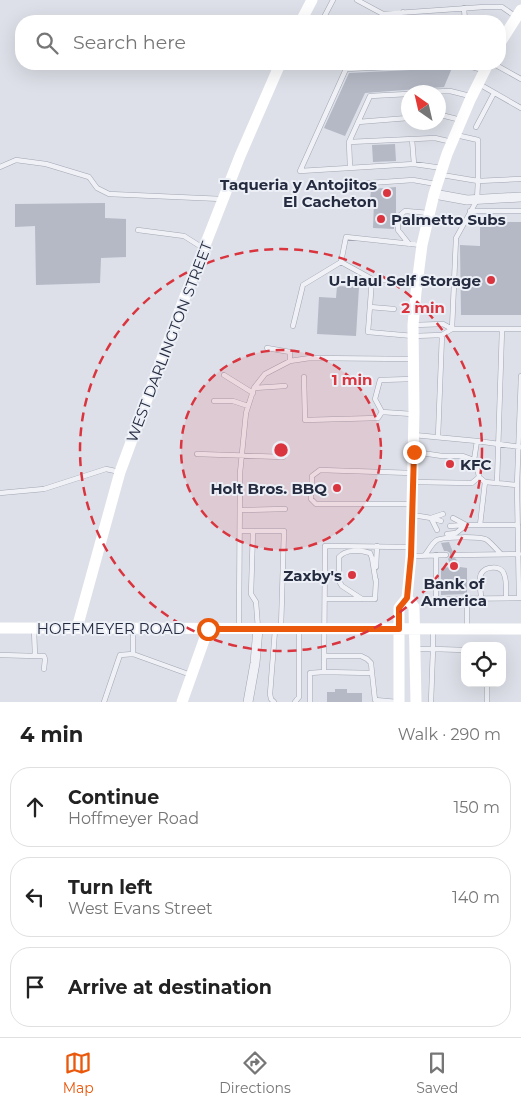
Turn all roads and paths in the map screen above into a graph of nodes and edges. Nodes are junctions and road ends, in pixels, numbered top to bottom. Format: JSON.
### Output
{"nodes":[{"id":1,"x":312,"y":0,"type":"edge"},
{"id":2,"x":333,"y":0,"type":"edge"},
{"id":3,"x":358,"y":0,"type":"edge"},
{"id":4,"x":464,"y":8,"type":"junction"},
{"id":5,"x":404,"y":12,"type":"junction"},
{"id":6,"x":518,"y":14,"type":"edge"},
{"id":7,"x":304,"y":15,"type":"edge"},
{"id":8,"x":325,"y":15,"type":"edge"},
{"id":9,"x":404,"y":15,"type":"edge"},
{"id":10,"x":465,"y":15,"type":"edge"},
{"id":11,"x":506,"y":33,"type":"edge"},
{"id":12,"x":277,"y":70,"type":"edge"},
{"id":13,"x":346,"y":70,"type":"edge"},
{"id":14,"x":484,"y":70,"type":"edge"},
{"id":15,"x":505,"y":70,"type":"edge"},
{"id":16,"x":521,"y":79,"type":"edge"},
{"id":17,"x":478,"y":83,"type":"junction"},
{"id":18,"x":446,"y":91,"type":"edge"},
{"id":19,"x":494,"y":93,"type":"junction"},
{"id":20,"x":401,"y":94,"type":"edge"},
{"id":21,"x":471,"y":96,"type":"junction"},
{"id":22,"x":521,"y":108,"type":"edge"},
{"id":23,"x":446,"y":116,"type":"edge"},
{"id":24,"x":401,"y":119,"type":"edge"},
{"id":25,"x":461,"y":120,"type":"junction"},
{"id":26,"x":358,"y":122,"type":"junction"},
{"id":27,"x":476,"y":127,"type":"dead end"},
{"id":28,"x":412,"y":139,"type":"junction"},
{"id":29,"x":453,"y":139,"type":"junction"},
{"id":30,"x":349,"y":142,"type":"junction"},
{"id":31,"x":414,"y":164,"type":"junction"},
{"id":32,"x":0,"y":167,"type":"edge"},
{"id":33,"x":350,"y":168,"type":"junction"},
{"id":34,"x":521,"y":179,"type":"edge"},
{"id":35,"x":439,"y":180,"type":"junction"},
{"id":36,"x":478,"y":181,"type":"junction"},
{"id":37,"x":340,"y":185,"type":"dead end"},
{"id":38,"x":521,"y":197,"type":"edge"},
{"id":39,"x":224,"y":199,"type":"junction"},
{"id":40,"x":477,"y":200,"type":"junction"},
{"id":41,"x":470,"y":211,"type":"junction"},
{"id":42,"x":521,"y":211,"type":"edge"},
{"id":43,"x":430,"y":213,"type":"junction"},
{"id":44,"x":138,"y":230,"type":"dead end"},
{"id":45,"x":409,"y":244,"type":"junction"},
{"id":46,"x":422,"y":245,"type":"junction"},
{"id":47,"x":204,"y":249,"type":"junction"},
{"id":48,"x":341,"y":262,"type":"junction"},
{"id":49,"x":372,"y":279,"type":"junction"},
{"id":50,"x":417,"y":283,"type":"junction"},
{"id":51,"x":370,"y":307,"type":"junction"},
{"id":52,"x":394,"y":309,"type":"dead end"},
{"id":53,"x":294,"y":326,"type":"dead end"},
{"id":54,"x":452,"y":329,"type":"junction"},
{"id":55,"x":502,"y":329,"type":"junction"},
{"id":56,"x":521,"y":329,"type":"edge"},
{"id":57,"x":413,"y":330,"type":"junction"},
{"id":58,"x":442,"y":335,"type":"junction"},
{"id":59,"x":267,"y":348,"type":"dead end"},
{"id":60,"x":414,"y":359,"type":"junction"},
{"id":61,"x":290,"y":361,"type":"junction"},
{"id":62,"x":224,"y":374,"type":"dead end"},
{"id":63,"x":521,"y":376,"type":"edge"},
{"id":64,"x":304,"y":377,"type":"dead end"},
{"id":65,"x":414,"y":379,"type":"junction"},
{"id":66,"x":285,"y":386,"type":"dead end"},
{"id":67,"x":253,"y":390,"type":"junction"},
{"id":68,"x":214,"y":401,"type":"dead end"},
{"id":69,"x":248,"y":406,"type":"junction"},
{"id":70,"x":382,"y":412,"type":"junction"},
{"id":71,"x":414,"y":414,"type":"junction"},
{"id":72,"x":414,"y":435,"type":"junction"},
{"id":73,"x":438,"y":437,"type":"junction"},
{"id":74,"x":477,"y":441,"type":"junction"},
{"id":75,"x":499,"y":444,"type":"junction"},
{"id":76,"x":520,"y":447,"type":"edge"},
{"id":77,"x":414,"y":452,"type":"junction"},
{"id":78,"x":197,"y":454,"type":"dead end"},
{"id":79,"x":242,"y":455,"type":"junction"},
{"id":80,"x":283,"y":457,"type":"dead end"},
{"id":81,"x":474,"y":460,"type":"junction"},
{"id":82,"x":120,"y":472,"type":"junction"},
{"id":83,"x":413,"y":477,"type":"junction"},
{"id":84,"x":479,"y":477,"type":"junction"},
{"id":85,"x":485,"y":482,"type":"junction"},
{"id":86,"x":497,"y":483,"type":"junction"},
{"id":87,"x":517,"y":484,"type":"junction"},
{"id":88,"x":0,"y":494,"type":"edge"},
{"id":89,"x":285,"y":509,"type":"dead end"},
{"id":90,"x":240,"y":510,"type":"junction"},
{"id":91,"x":412,"y":510,"type":"junction"},
{"id":92,"x":444,"y":514,"type":"dead end"},
{"id":93,"x":431,"y":518,"type":"junction"},
{"id":94,"x":453,"y":518,"type":"dead end"},
{"id":95,"x":441,"y":521,"type":"dead end"},
{"id":96,"x":466,"y":525,"type":"junction"},
{"id":97,"x":480,"y":525,"type":"junction"},
{"id":98,"x":518,"y":525,"type":"junction"},
{"id":99,"x":450,"y":526,"type":"dead end"},
{"id":100,"x":437,"y":530,"type":"dead end"},
{"id":101,"x":240,"y":531,"type":"junction"},
{"id":102,"x":253,"y":531,"type":"junction"},
{"id":103,"x":447,"y":534,"type":"dead end"},
{"id":104,"x":377,"y":546,"type":"junction"},
{"id":105,"x":411,"y":551,"type":"junction"},
{"id":106,"x":501,"y":554,"type":"junction"},
{"id":107,"x":518,"y":554,"type":"junction"},
{"id":108,"x":425,"y":555,"type":"junction"},
{"id":109,"x":436,"y":555,"type":"junction"},
{"id":110,"x":446,"y":555,"type":"dead end"},
{"id":111,"x":455,"y":555,"type":"dead end"},
{"id":112,"x":520,"y":575,"type":"edge"},
{"id":113,"x":376,"y":583,"type":"junction"},
{"id":114,"x":407,"y":598,"type":"junction"},
{"id":115,"x":467,"y":598,"type":"junction"},
{"id":116,"x":480,"y":598,"type":"junction"},
{"id":117,"x":506,"y":598,"type":"junction"},
{"id":118,"x":520,"y":598,"type":"edge"},
{"id":119,"x":325,"y":599,"type":"junction"},
{"id":120,"x":362,"y":599,"type":"junction"},
{"id":121,"x":0,"y":628,"type":"edge"},
{"id":122,"x":34,"y":628,"type":"junction"},
{"id":123,"x":78,"y":628,"type":"junction"},
{"id":124,"x":133,"y":628,"type":"junction"},
{"id":125,"x":467,"y":628,"type":"junction"},
{"id":126,"x":520,"y":628,"type":"edge"},
{"id":127,"x":208,"y":629,"type":"junction"},
{"id":128,"x":239,"y":629,"type":"junction"},
{"id":129,"x":258,"y":629,"type":"junction"},
{"id":130,"x":278,"y":629,"type":"junction"},
{"id":131,"x":299,"y":629,"type":"junction"},
{"id":132,"x":325,"y":629,"type":"junction"},
{"id":133,"x":399,"y":629,"type":"junction"},
{"id":134,"x":415,"y":629,"type":"junction"},
{"id":135,"x":434,"y":629,"type":"junction"},
{"id":136,"x":415,"y":649,"type":"junction"},
{"id":137,"x":433,"y":649,"type":"junction"},
{"id":138,"x":461,"y":650,"type":"edge"},
{"id":139,"x":133,"y":654,"type":"junction"},
{"id":140,"x":0,"y":655,"type":"edge"},
{"id":141,"x":35,"y":656,"type":"junction"},
{"id":142,"x":324,"y":656,"type":"junction"},
{"id":143,"x":44,"y":669,"type":"dead end"},
{"id":144,"x":324,"y":672,"type":"junction"},
{"id":145,"x":372,"y":673,"type":"junction"},
{"id":146,"x":192,"y":675,"type":"junction"},
{"id":147,"x":487,"y":687,"type":"edge"},
{"id":148,"x":374,"y":701,"type":"edge"},
{"id":149,"x":104,"y":702,"type":"edge"},
{"id":150,"x":182,"y":702,"type":"edge"},
{"id":151,"x":248,"y":702,"type":"edge"},
{"id":152,"x":274,"y":702,"type":"edge"},
{"id":153,"x":295,"y":702,"type":"edge"},
{"id":154,"x":310,"y":702,"type":"edge"},
{"id":155,"x":398,"y":702,"type":"edge"},
{"id":156,"x":416,"y":702,"type":"edge"},
{"id":157,"x":431,"y":702,"type":"edge"},
{"id":158,"x":487,"y":702,"type":"edge"}],
"edges":[{"from":1,"to":7,"type":"main road"},
{"from":2,"to":8,"type":"lane"},
{"from":3,"to":5,"type":"lane"},
{"from":4,"to":5,"type":"lane"},
{"from":4,"to":6,"type":"lane"},
{"from":4,"to":10,"type":"lane"},
{"from":5,"to":9,"type":"lane"},
{"from":6,"to":11,"type":"main road"},
{"from":12,"to":39,"type":"main road","name":"WEST DARLINGTON STREET"},
{"from":13,"to":33,"type":"lane"},
{"from":14,"to":17,"type":"main road"},
{"from":15,"to":16,"type":"lane"},
{"from":17,"to":19,"type":"lane"},
{"from":17,"to":21,"type":"main road"},
{"from":18,"to":21,"type":"lane"},
{"from":19,"to":22,"type":"lane"},
{"from":19,"to":27,"type":"lane"},
{"from":20,"to":26,"type":"lane"},
{"from":21,"to":25,"type":"main road"},
{"from":23,"to":25,"type":"lane"},
{"from":24,"to":26,"type":"lane"},
{"from":25,"to":29,"type":"main road"},
{"from":26,"to":30,"type":"lane"},
{"from":28,"to":29,"type":"lane"},
{"from":28,"to":30,"type":"lane"},
{"from":28,"to":31,"type":"lane"},
{"from":29,"to":35,"type":"main road"},
{"from":29,"to":36,"type":"lane"},
{"from":30,"to":33,"type":"lane"},
{"from":31,"to":33,"type":"lane"},
{"from":31,"to":35,"type":"lane"},
{"from":32,"to":39,"type":"lane"},
{"from":34,"to":36,"type":"lane"},
{"from":35,"to":36,"type":"lane"},
{"from":35,"to":37,"type":"lane"},
{"from":35,"to":40,"type":"street"},
{"from":35,"to":43,"type":"main road"},
{"from":36,"to":40,"type":"lane"},
{"from":38,"to":40,"type":"street"},
{"from":39,"to":47,"type":"main road","name":"WEST DARLINGTON STREET"},
{"from":40,"to":41,"type":"lane"},
{"from":41,"to":42,"type":"lane"},
{"from":41,"to":54,"type":"lane"},
{"from":43,"to":45,"type":"lane"},
{"from":43,"to":46,"type":"main road"},
{"from":44,"to":47,"type":"lane"},
{"from":45,"to":46,"type":"lane"},
{"from":45,"to":48,"type":"lane"},
{"from":46,"to":50,"type":"main road"},
{"from":47,"to":82,"type":"main road","name":"WEST DARLINGTON STREET"},
{"from":48,"to":49,"type":"lane"},
{"from":48,"to":53,"type":"lane"},
{"from":49,"to":50,"type":"lane"},
{"from":49,"to":51,"type":"lane"},
{"from":50,"to":57,"type":"main road"},
{"from":51,"to":52,"type":"lane"},
{"from":51,"to":57,"type":"lane"},
{"from":54,"to":55,"type":"lane"},
{"from":54,"to":57,"type":"lane"},
{"from":54,"to":58,"type":"lane"},
{"from":55,"to":56,"type":"lane"},
{"from":55,"to":75,"type":"lane"},
{"from":57,"to":58,"type":"lane"},
{"from":57,"to":60,"type":"main road"},
{"from":58,"to":73,"type":"lane"},
{"from":59,"to":61,"type":"lane"},
{"from":60,"to":61,"type":"lane"},
{"from":60,"to":65,"type":"main road"},
{"from":61,"to":67,"type":"lane"},
{"from":62,"to":67,"type":"lane"},
{"from":63,"to":76,"type":"lane"},
{"from":64,"to":70,"type":"lane"},
{"from":65,"to":70,"type":"lane"},
{"from":65,"to":71,"type":"main road"},
{"from":66,"to":67,"type":"lane"},
{"from":67,"to":69,"type":"lane"},
{"from":68,"to":69,"type":"lane"},
{"from":69,"to":79,"type":"lane"},
{"from":70,"to":71,"type":"lane"},
{"from":71,"to":72,"type":"main road"},
{"from":72,"to":73,"type":"lane"},
{"from":72,"to":77,"type":"main road"},
{"from":73,"to":74,"type":"lane"},
{"from":74,"to":75,"type":"lane"},
{"from":74,"to":81,"type":"lane"},
{"from":75,"to":76,"type":"lane"},
{"from":75,"to":86,"type":"lane"},
{"from":76,"to":87,"type":"lane"},
{"from":77,"to":81,"type":"lane"},
{"from":77,"to":83,"type":"main road"},
{"from":78,"to":79,"type":"lane"},
{"from":79,"to":80,"type":"lane"},
{"from":79,"to":90,"type":"lane"},
{"from":81,"to":84,"type":"lane"},
{"from":82,"to":88,"type":"lane"},
{"from":82,"to":123,"type":"main road","name":"WEST DARLINGTON STREET"},
{"from":83,"to":84,"type":"lane"},
{"from":83,"to":91,"type":"main road"},
{"from":83,"to":91,"type":"lane"},
{"from":84,"to":85,"type":"lane"},
{"from":85,"to":86,"type":"lane"},
{"from":85,"to":97,"type":"lane"},
{"from":86,"to":87,"type":"lane"},
{"from":87,"to":98,"type":"lane"},
{"from":89,"to":90,"type":"lane"},
{"from":90,"to":101,"type":"lane"},
{"from":91,"to":93,"type":"lane"},
{"from":91,"to":105,"type":"main road"},
{"from":92,"to":93,"type":"lane"},
{"from":93,"to":95,"type":"lane"},
{"from":93,"to":100,"type":"lane"},
{"from":94,"to":96,"type":"lane"},
{"from":96,"to":97,"type":"lane"},
{"from":96,"to":99,"type":"lane"},
{"from":96,"to":103,"type":"lane"},
{"from":97,"to":98,"type":"lane"},
{"from":98,"to":107,"type":"lane"},
{"from":101,"to":102,"type":"lane"},
{"from":101,"to":128,"type":"lane"},
{"from":102,"to":129,"type":"lane"},
{"from":102,"to":130,"type":"lane"},
{"from":104,"to":105,"type":"lane"},
{"from":104,"to":113,"type":"lane"},
{"from":104,"to":119,"type":"lane"},
{"from":105,"to":108,"type":"lane"},
{"from":105,"to":114,"type":"main road"},
{"from":106,"to":107,"type":"lane"},
{"from":106,"to":108,"type":"lane"},
{"from":106,"to":111,"type":"lane"},
{"from":107,"to":112,"type":"lane"},
{"from":108,"to":109,"type":"lane"},
{"from":109,"to":110,"type":"lane"},
{"from":109,"to":115,"type":"lane"},
{"from":112,"to":118,"type":"lane"},
{"from":113,"to":120,"type":"lane"},
{"from":113,"to":120,"type":"lane"},
{"from":114,"to":133,"type":"main road"},
{"from":114,"to":134,"type":"main road"},
{"from":115,"to":116,"type":"lane"},
{"from":115,"to":125,"type":"lane"},
{"from":116,"to":117,"type":"lane"},
{"from":116,"to":117,"type":"lane"},
{"from":117,"to":118,"type":"lane"},
{"from":119,"to":120,"type":"lane"},
{"from":119,"to":132,"type":"lane"},
{"from":121,"to":122,"type":"main road","name":"HOFFMEYER ROAD"},
{"from":122,"to":123,"type":"main road","name":"HOFFMEYER ROAD"},
{"from":122,"to":141,"type":"lane"},
{"from":123,"to":124,"type":"main road","name":"HOFFMEYER ROAD"},
{"from":124,"to":127,"type":"main road","name":"HOFFMEYER ROAD"},
{"from":124,"to":139,"type":"lane"},
{"from":125,"to":126,"type":"main road","name":"HOFFMEYER ROAD"},
{"from":125,"to":135,"type":"main road","name":"HOFFMEYER ROAD"},
{"from":127,"to":128,"type":"main road","name":"HOFFMEYER ROAD"},
{"from":127,"to":146,"type":"main road"},
{"from":128,"to":129,"type":"main road","name":"HOFFMEYER ROAD"},
{"from":129,"to":130,"type":"main road","name":"HOFFMEYER ROAD"},
{"from":129,"to":151,"type":"street"},
{"from":130,"to":131,"type":"main road","name":"HOFFMEYER ROAD"},
{"from":130,"to":152,"type":"lane"},
{"from":131,"to":132,"type":"main road","name":"HOFFMEYER ROAD"},
{"from":131,"to":153,"type":"lane"},
{"from":132,"to":133,"type":"main road","name":"HOFFMEYER ROAD"},
{"from":132,"to":142,"type":"lane"},
{"from":133,"to":134,"type":"main road","name":"HOFFMEYER ROAD"},
{"from":133,"to":155,"type":"main road"},
{"from":134,"to":135,"type":"main road","name":"HOFFMEYER ROAD"},
{"from":134,"to":136,"type":"main road"},
{"from":135,"to":137,"type":"lane"},
{"from":136,"to":137,"type":"lane"},
{"from":136,"to":156,"type":"main road"},
{"from":137,"to":138,"type":"lane"},
{"from":137,"to":157,"type":"lane"},
{"from":139,"to":146,"type":"lane"},
{"from":139,"to":149,"type":"lane"},
{"from":140,"to":141,"type":"lane"},
{"from":141,"to":143,"type":"lane"},
{"from":142,"to":144,"type":"lane"},
{"from":142,"to":145,"type":"lane"},
{"from":144,"to":145,"type":"lane"},
{"from":144,"to":154,"type":"lane"},
{"from":145,"to":148,"type":"lane"},
{"from":146,"to":150,"type":"main road"},
{"from":147,"to":158,"type":"lane"},
{"from":148,"to":155,"type":"lane"}]}
